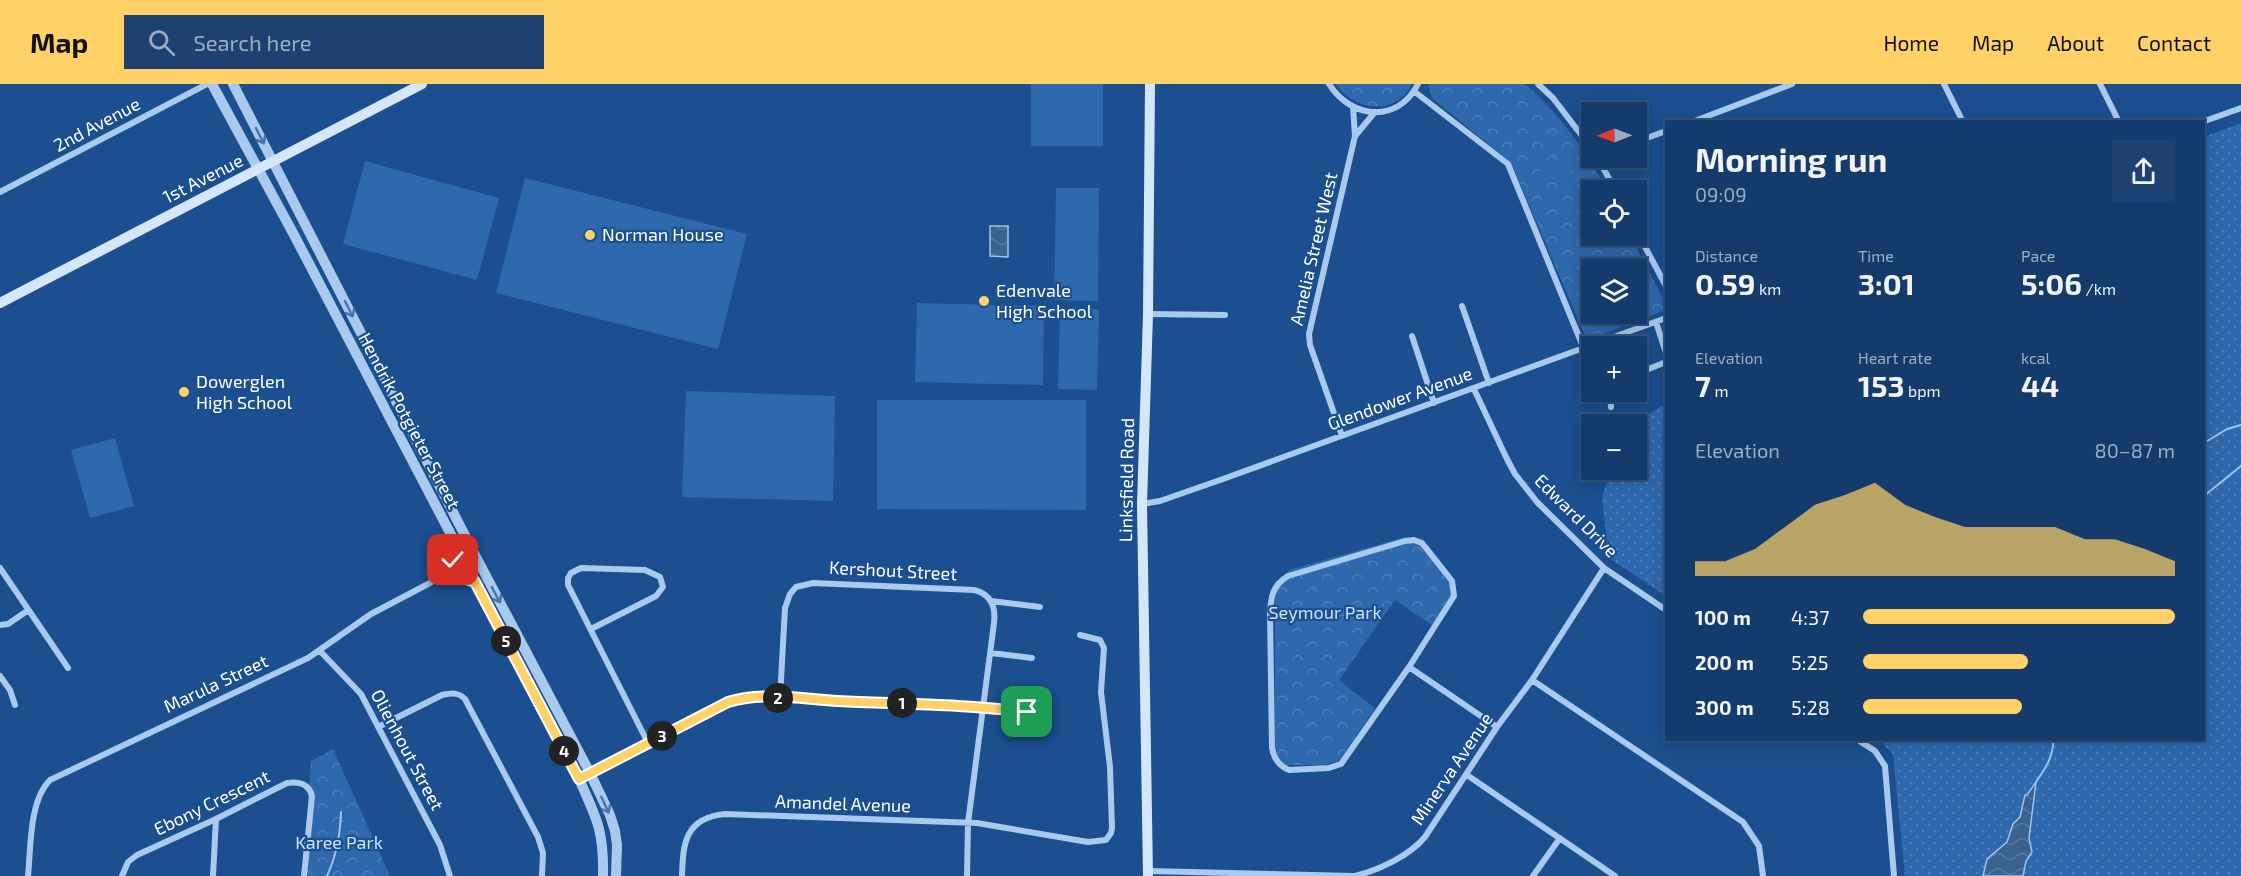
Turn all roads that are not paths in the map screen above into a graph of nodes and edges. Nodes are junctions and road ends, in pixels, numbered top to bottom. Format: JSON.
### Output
{"nodes":[{"id":1,"x":207,"y":84,"type":"edge"},
{"id":2,"x":212,"y":84,"type":"edge"},
{"id":3,"x":233,"y":84,"type":"edge"},
{"id":4,"x":422,"y":84,"type":"edge"},
{"id":5,"x":1150,"y":84,"type":"edge"},
{"id":6,"x":1329,"y":84,"type":"edge"},
{"id":7,"x":1418,"y":84,"type":"edge"},
{"id":8,"x":1538,"y":84,"type":"edge"},
{"id":9,"x":1792,"y":84,"type":"edge"},
{"id":10,"x":1944,"y":84,"type":"edge"},
{"id":11,"x":2100,"y":84,"type":"edge"},
{"id":12,"x":1785,"y":85,"type":"edge"},
{"id":13,"x":1414,"y":92,"type":"junction"},
{"id":14,"x":1353,"y":107,"type":"junction"},
{"id":15,"x":2241,"y":108,"type":"edge"},
{"id":16,"x":1375,"y":112,"type":"junction"},
{"id":17,"x":1697,"y":120,"type":"edge"},
{"id":18,"x":1962,"y":120,"type":"edge"},
{"id":19,"x":2118,"y":120,"type":"edge"},
{"id":20,"x":2205,"y":121,"type":"edge"},
{"id":21,"x":1665,"y":131,"type":"edge"},
{"id":22,"x":1581,"y":135,"type":"edge"},
{"id":23,"x":1355,"y":136,"type":"junction"},
{"id":24,"x":1647,"y":138,"type":"edge"},
{"id":25,"x":273,"y":162,"type":"junction"},
{"id":26,"x":258,"y":170,"type":"junction"},
{"id":27,"x":0,"y":192,"type":"edge"},
{"id":28,"x":1645,"y":246,"type":"edge"},
{"id":29,"x":1665,"y":284,"type":"edge"},
{"id":30,"x":337,"y":285,"type":"junction"},
{"id":31,"x":324,"y":293,"type":"junction"},
{"id":32,"x":0,"y":303,"type":"edge"},
{"id":33,"x":1462,"y":306,"type":"dead end"},
{"id":34,"x":1148,"y":314,"type":"junction"},
{"id":35,"x":1225,"y":315,"type":"dead end"},
{"id":36,"x":1665,"y":318,"type":"edge"},
{"id":37,"x":1656,"y":322,"type":"junction"},
{"id":38,"x":1412,"y":336,"type":"dead end"},
{"id":39,"x":1619,"y":336,"type":"edge"},
{"id":40,"x":1581,"y":342,"type":"edge"},
{"id":41,"x":1581,"y":350,"type":"edge"},
{"id":42,"x":1665,"y":350,"type":"edge"},
{"id":43,"x":1665,"y":362,"type":"edge"},
{"id":44,"x":1647,"y":370,"type":"edge"},
{"id":45,"x":1489,"y":383,"type":"junction"},
{"id":46,"x":1474,"y":388,"type":"junction"},
{"id":47,"x":1611,"y":402,"type":"edge"},
{"id":48,"x":1434,"y":403,"type":"junction"},
{"id":49,"x":1611,"y":407,"type":"dead end"},
{"id":50,"x":1342,"y":436,"type":"junction"},
{"id":51,"x":1142,"y":504,"type":"junction"},
{"id":52,"x":455,"y":544,"type":"junction"},
{"id":53,"x":475,"y":555,"type":"junction"},
{"id":54,"x":464,"y":562,"type":"junction"},
{"id":55,"x":0,"y":568,"type":"edge"},
{"id":56,"x":1604,"y":568,"type":"junction"},
{"id":57,"x":449,"y":571,"type":"junction"},
{"id":58,"x":475,"y":582,"type":"junction"},
{"id":59,"x":992,"y":601,"type":"junction"},
{"id":60,"x":1040,"y":607,"type":"dead end"},
{"id":61,"x":1665,"y":609,"type":"edge"},
{"id":62,"x":27,"y":611,"type":"junction"},
{"id":63,"x":0,"y":625,"type":"edge"},
{"id":64,"x":591,"y":629,"type":"junction"},
{"id":65,"x":1080,"y":635,"type":"dead end"},
{"id":66,"x":320,"y":651,"type":"junction"},
{"id":67,"x":991,"y":653,"type":"junction"},
{"id":68,"x":1032,"y":658,"type":"dead end"},
{"id":69,"x":1409,"y":667,"type":"junction"},
{"id":70,"x":68,"y":668,"type":"dead end"},
{"id":71,"x":0,"y":676,"type":"edge"},
{"id":72,"x":1532,"y":680,"type":"junction"},
{"id":73,"x":780,"y":698,"type":"junction"},
{"id":74,"x":15,"y":705,"type":"dead end"},
{"id":75,"x":982,"y":706,"type":"junction"},
{"id":76,"x":1027,"y":712,"type":"dead end"},
{"id":77,"x":380,"y":726,"type":"junction"},
{"id":78,"x":1497,"y":727,"type":"junction"},
{"id":79,"x":1860,"y":741,"type":"edge"},
{"id":80,"x":648,"y":743,"type":"junction"},
{"id":81,"x":590,"y":773,"type":"junction"},
{"id":82,"x":1467,"y":775,"type":"junction"},
{"id":83,"x":579,"y":779,"type":"junction"},
{"id":84,"x":216,"y":819,"type":"junction"},
{"id":85,"x":968,"y":823,"type":"junction"},
{"id":86,"x":1560,"y":838,"type":"junction"},
{"id":87,"x":1148,"y":874,"type":"edge"},
{"id":88,"x":28,"y":876,"type":"edge"},
{"id":89,"x":122,"y":876,"type":"edge"},
{"id":90,"x":213,"y":876,"type":"edge"},
{"id":91,"x":304,"y":876,"type":"edge"},
{"id":92,"x":450,"y":876,"type":"edge"},
{"id":93,"x":542,"y":876,"type":"edge"},
{"id":94,"x":603,"y":876,"type":"edge"},
{"id":95,"x":616,"y":876,"type":"edge"},
{"id":96,"x":682,"y":876,"type":"edge"},
{"id":97,"x":967,"y":876,"type":"edge"},
{"id":98,"x":1533,"y":876,"type":"edge"},
{"id":99,"x":1615,"y":876,"type":"edge"},
{"id":100,"x":1763,"y":876,"type":"edge"},
{"id":101,"x":1894,"y":876,"type":"edge"}],
"edges":[{"from":1,"to":27,"type":"street","name":"2nd Avenue"},
{"from":2,"to":26,"type":"street","name":"Hendrik Potgieter Street"},
{"from":3,"to":25,"type":"street","name":"Hendrik Potgieter Street","one_way":true},
{"from":4,"to":25,"type":"main road","name":"1st Avenue"},
{"from":5,"to":34,"type":"main road","name":"Linksfield Road"},
{"from":6,"to":14,"type":"street"},
{"from":7,"to":13,"type":"street"},
{"from":8,"to":22,"type":"street"},
{"from":9,"to":12,"type":"street"},
{"from":10,"to":18,"type":"street"},
{"from":11,"to":19,"type":"street"},
{"from":12,"to":17,"type":"street"},
{"from":13,"to":16,"type":"street"},
{"from":13,"to":40,"type":"street"},
{"from":14,"to":16,"type":"street"},
{"from":14,"to":23,"type":"street","name":"Amelia Street West"},
{"from":15,"to":20,"type":"street"},
{"from":16,"to":23,"type":"street","name":"Amelia Street West"},
{"from":21,"to":24,"type":"street"},
{"from":23,"to":50,"type":"street","name":"Amelia Street West"},
{"from":25,"to":26,"type":"main road","name":"1st Avenue"},
{"from":25,"to":30,"type":"street","name":"Hendrik Potgieter Street"},
{"from":26,"to":31,"type":"street","name":"Hendrik Potgieter Street"},
{"from":26,"to":32,"type":"main road","name":"1st Avenue"},
{"from":28,"to":29,"type":"street"},
{"from":30,"to":31,"type":"street"},
{"from":30,"to":53,"type":"street","name":"Hendrik Potgieter Street","one_way":true},
{"from":31,"to":52,"type":"street","name":"Hendrik Potgieter Street"},
{"from":33,"to":45,"type":"street"},
{"from":34,"to":35,"type":"street"},
{"from":34,"to":51,"type":"main road","name":"Linksfield Road"},
{"from":36,"to":37,"type":"street","name":"Glendower Avenue"},
{"from":37,"to":39,"type":"street","name":"Glendower Avenue"},
{"from":37,"to":42,"type":"street"},
{"from":38,"to":48,"type":"street"},
{"from":41,"to":45,"type":"street","name":"Glendower Avenue"},
{"from":43,"to":44,"type":"street"},
{"from":45,"to":46,"type":"street","name":"Glendower Avenue"},
{"from":46,"to":48,"type":"street","name":"Glendower Avenue"},
{"from":46,"to":56,"type":"street","name":"Edward Drive"},
{"from":47,"to":49,"type":"street"},
{"from":48,"to":50,"type":"street","name":"Glendower Avenue"},
{"from":50,"to":51,"type":"street","name":"Glendower Avenue"},
{"from":51,"to":87,"type":"main road","name":"Linksfield Road"},
{"from":52,"to":54,"type":"street","name":"Hendrik Potgieter Street"},
{"from":52,"to":57,"type":"street"},
{"from":53,"to":54,"type":"street","name":"Marula Street"},
{"from":53,"to":81,"type":"street","name":"Hendrik Potgieter Street","one_way":true},
{"from":54,"to":57,"type":"street","name":"Marula Street"},
{"from":54,"to":58,"type":"street","name":"Hendrik Potgieter Street"},
{"from":55,"to":62,"type":"street"},
{"from":56,"to":61,"type":"street","name":"Edward Drive"},
{"from":56,"to":72,"type":"street","name":"Minerva Avenue"},
{"from":57,"to":58,"type":"street"},
{"from":57,"to":66,"type":"street","name":"Marula Street"},
{"from":58,"to":83,"type":"street","name":"Hendrik Potgieter Street"},
{"from":59,"to":60,"type":"street"},
{"from":59,"to":67,"type":"street"},
{"from":59,"to":73,"type":"street","name":"Kershout Street"},
{"from":62,"to":63,"type":"street"},
{"from":62,"to":70,"type":"street"},
{"from":64,"to":64,"type":"street"},
{"from":64,"to":80,"type":"street"},
{"from":65,"to":85,"type":"street","name":"Amandel Avenue"},
{"from":66,"to":77,"type":"street","name":"Olienhout Street"},
{"from":66,"to":88,"type":"street","name":"Marula Street"},
{"from":67,"to":68,"type":"street"},
{"from":67,"to":75,"type":"street"},
{"from":69,"to":69,"type":"street"},
{"from":69,"to":78,"type":"street"},
{"from":71,"to":74,"type":"street"},
{"from":72,"to":78,"type":"street","name":"Minerva Avenue"},
{"from":72,"to":100,"type":"street"},
{"from":73,"to":75,"type":"street"},
{"from":73,"to":80,"type":"street"},
{"from":75,"to":76,"type":"street"},
{"from":75,"to":85,"type":"street"},
{"from":77,"to":92,"type":"street","name":"Olienhout Street"},
{"from":77,"to":93,"type":"street"},
{"from":78,"to":82,"type":"street","name":"Minerva Avenue"},
{"from":79,"to":101,"type":"street"},
{"from":80,"to":81,"type":"street"},
{"from":81,"to":83,"type":"street"},
{"from":81,"to":95,"type":"street","name":"Hendrik Potgieter Street","one_way":true},
{"from":82,"to":86,"type":"street"},
{"from":82,"to":87,"type":"street","name":"Minerva Avenue"},
{"from":83,"to":94,"type":"street","name":"Hendrik Potgieter Street"},
{"from":84,"to":89,"type":"street","name":"Ebony Crescent"},
{"from":84,"to":90,"type":"street"},
{"from":84,"to":91,"type":"street","name":"Ebony Crescent"},
{"from":85,"to":96,"type":"street","name":"Amandel Avenue"},
{"from":85,"to":97,"type":"street"},
{"from":86,"to":98,"type":"street"},
{"from":86,"to":99,"type":"street"}]}
